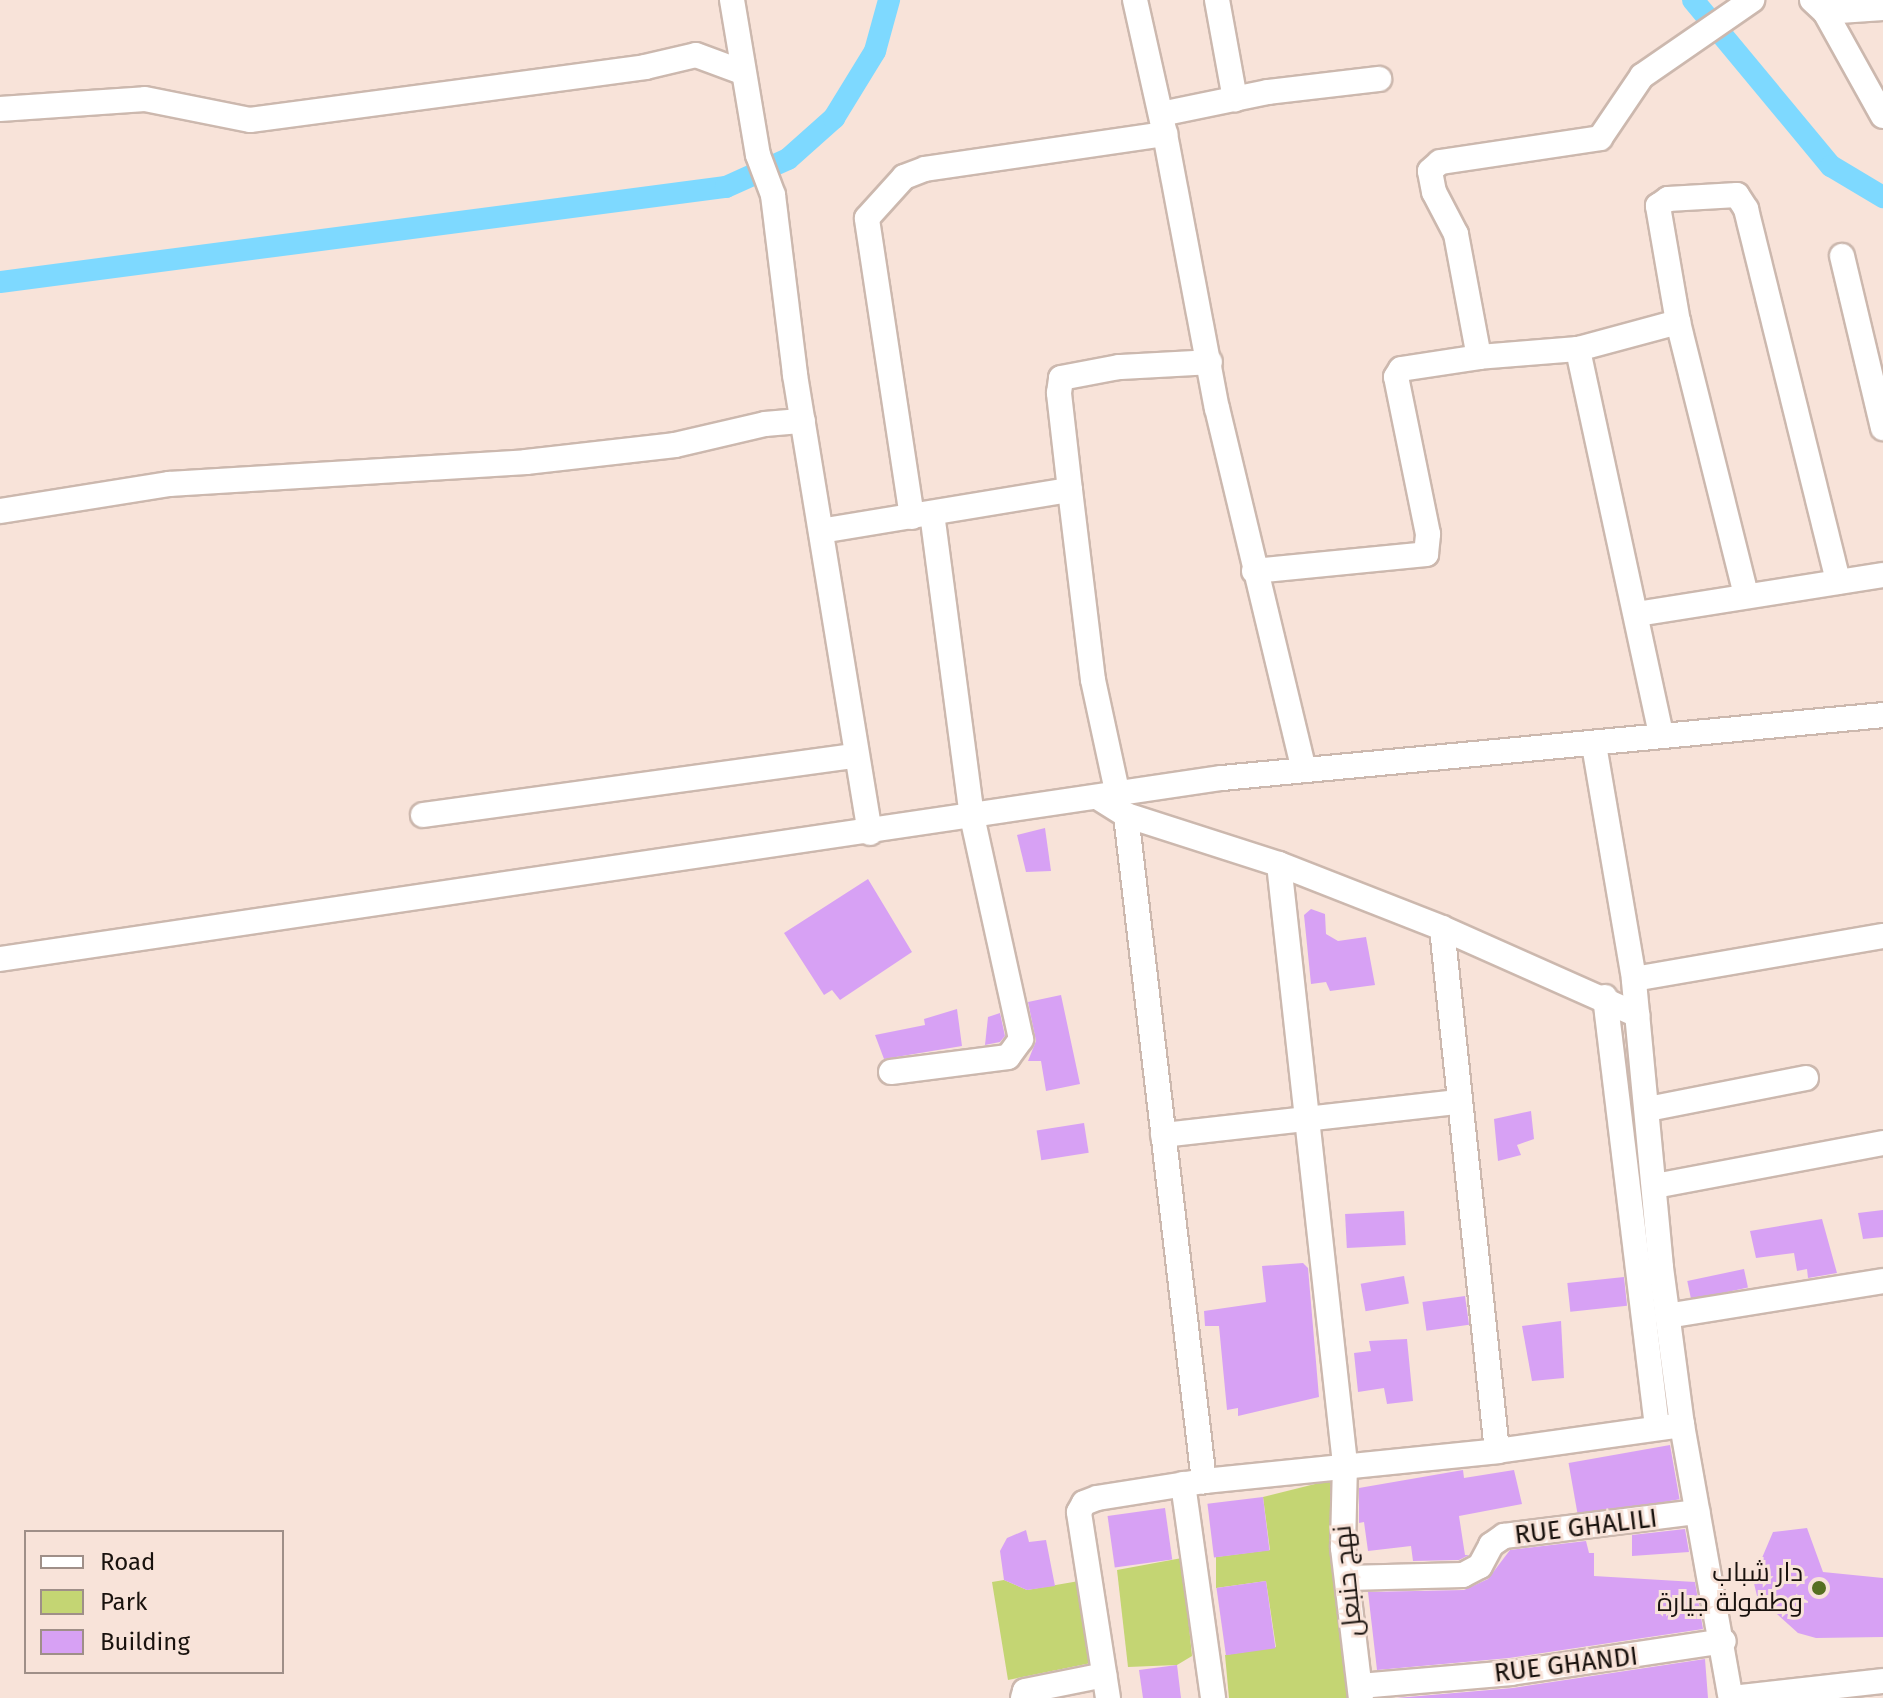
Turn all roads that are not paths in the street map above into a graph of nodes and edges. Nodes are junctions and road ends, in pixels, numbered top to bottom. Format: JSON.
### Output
{"nodes":[{"id":1,"x":732,"y":0,"type":"edge"},
{"id":2,"x":1135,"y":0,"type":"edge"},
{"id":3,"x":1217,"y":0,"type":"edge"},
{"id":4,"x":1752,"y":0,"type":"edge"},
{"id":5,"x":1819,"y":6,"type":"edge"},
{"id":6,"x":1883,"y":8,"type":"edge"},
{"id":7,"x":742,"y":72,"type":"junction"},
{"id":8,"x":1379,"y":79,"type":"dead end"},
{"id":9,"x":1235,"y":99,"type":"junction"},
{"id":10,"x":0,"y":109,"type":"edge"},
{"id":11,"x":1883,"y":116,"type":"edge"},
{"id":12,"x":1163,"y":124,"type":"junction"},
{"id":13,"x":1842,"y":256,"type":"dead end"},
{"id":14,"x":1678,"y":322,"type":"junction"},
{"id":15,"x":1578,"y":349,"type":"junction"},
{"id":16,"x":1479,"y":357,"type":"junction"},
{"id":17,"x":1210,"y":362,"type":"junction"},
{"id":18,"x":803,"y":421,"type":"junction"},
{"id":19,"x":1883,"y":428,"type":"edge"},
{"id":20,"x":1070,"y":490,"type":"junction"},
{"id":21,"x":0,"y":511,"type":"edge"},
{"id":22,"x":922,"y":516,"type":"junction"},
{"id":23,"x":821,"y":531,"type":"junction"},
{"id":24,"x":1254,"y":571,"type":"junction"},
{"id":25,"x":1883,"y":575,"type":"edge"},
{"id":26,"x":1838,"y":582,"type":"junction"},
{"id":27,"x":1746,"y":595,"type":"junction"},
{"id":28,"x":1637,"y":614,"type":"junction"},
{"id":29,"x":1883,"y":715,"type":"edge"},
{"id":30,"x":1661,"y":734,"type":"junction"},
{"id":31,"x":1594,"y":744,"type":"junction"},
{"id":32,"x":855,"y":756,"type":"junction"},
{"id":33,"x":1304,"y":770,"type":"junction"},
{"id":34,"x":1114,"y":803,"type":"junction"},
{"id":35,"x":423,"y":815,"type":"dead end"},
{"id":36,"x":972,"y":817,"type":"junction"},
{"id":37,"x":870,"y":833,"type":"junction"},
{"id":38,"x":1279,"y":864,"type":"junction"},
{"id":39,"x":1442,"y":928,"type":"junction"},
{"id":40,"x":1883,"y":936,"type":"edge"},
{"id":41,"x":0,"y":959,"type":"edge"},
{"id":42,"x":1634,"y":979,"type":"junction"},
{"id":43,"x":1605,"y":997,"type":"junction"},
{"id":44,"x":1637,"y":1015,"type":"junction"},
{"id":45,"x":891,"y":1072,"type":"dead end"},
{"id":46,"x":1806,"y":1078,"type":"dead end"},
{"id":47,"x":1457,"y":1102,"type":"junction"},
{"id":48,"x":1648,"y":1109,"type":"junction"},
{"id":49,"x":1310,"y":1118,"type":"junction"},
{"id":50,"x":1163,"y":1135,"type":"junction"},
{"id":51,"x":1883,"y":1143,"type":"edge"},
{"id":52,"x":1655,"y":1186,"type":"junction"},
{"id":53,"x":1883,"y":1281,"type":"edge"},
{"id":54,"x":1667,"y":1316,"type":"junction"},
{"id":55,"x":1682,"y":1425,"type":"junction"},
{"id":56,"x":1657,"y":1426,"type":"junction"},
{"id":57,"x":1497,"y":1451,"type":"junction"},
{"id":58,"x":1345,"y":1464,"type":"junction"},
{"id":59,"x":1193,"y":1482,"type":"junction"},
{"id":60,"x":1698,"y":1512,"type":"junction"},
{"id":61,"x":1347,"y":1578,"type":"junction"},
{"id":62,"x":1724,"y":1641,"type":"junction"},
{"id":63,"x":1106,"y":1687,"type":"edge"},
{"id":64,"x":1870,"y":1687,"type":"edge"},
{"id":65,"x":1360,"y":1692,"type":"edge"},
{"id":66,"x":1730,"y":1697,"type":"edge"},
{"id":67,"x":1023,"y":1698,"type":"edge"},
{"id":68,"x":1213,"y":1698,"type":"edge"}],
"edges":[{"from":1,"to":7,"type":"street"},
{"from":2,"to":12,"type":"street"},
{"from":3,"to":9,"type":"street"},
{"from":4,"to":16,"type":"street"},
{"from":5,"to":6,"type":"street"},
{"from":5,"to":11,"type":"street"},
{"from":7,"to":10,"type":"street"},
{"from":7,"to":18,"type":"street"},
{"from":8,"to":9,"type":"street"},
{"from":9,"to":12,"type":"street"},
{"from":12,"to":17,"type":"street"},
{"from":12,"to":22,"type":"street"},
{"from":13,"to":19,"type":"street"},
{"from":14,"to":15,"type":"street"},
{"from":14,"to":26,"type":"street"},
{"from":14,"to":27,"type":"street"},
{"from":15,"to":16,"type":"street"},
{"from":15,"to":28,"type":"street"},
{"from":16,"to":24,"type":"street"},
{"from":17,"to":20,"type":"street"},
{"from":17,"to":24,"type":"street"},
{"from":18,"to":21,"type":"street"},
{"from":18,"to":23,"type":"street"},
{"from":20,"to":22,"type":"street"},
{"from":20,"to":34,"type":"street"},
{"from":22,"to":23,"type":"street"},
{"from":22,"to":36,"type":"street"},
{"from":23,"to":32,"type":"street"},
{"from":24,"to":33,"type":"street"},
{"from":25,"to":26,"type":"street"},
{"from":26,"to":27,"type":"street"},
{"from":27,"to":28,"type":"street"},
{"from":28,"to":30,"type":"street"},
{"from":29,"to":30,"type":"street"},
{"from":30,"to":31,"type":"street"},
{"from":31,"to":33,"type":"street"},
{"from":31,"to":42,"type":"street"},
{"from":32,"to":35,"type":"street"},
{"from":32,"to":37,"type":"street"},
{"from":33,"to":34,"type":"street"},
{"from":34,"to":36,"type":"street"},
{"from":34,"to":38,"type":"street"},
{"from":34,"to":50,"type":"street"},
{"from":36,"to":37,"type":"street"},
{"from":36,"to":45,"type":"street"},
{"from":37,"to":41,"type":"street"},
{"from":38,"to":39,"type":"street"},
{"from":38,"to":49,"type":"street","name":"نهج حنبعل"},
{"from":39,"to":43,"type":"street"},
{"from":39,"to":47,"type":"street"},
{"from":40,"to":42,"type":"street"},
{"from":42,"to":44,"type":"street"},
{"from":43,"to":44,"type":"street"},
{"from":43,"to":56,"type":"street"},
{"from":44,"to":48,"type":"street"},
{"from":46,"to":48,"type":"street"},
{"from":47,"to":49,"type":"street"},
{"from":47,"to":57,"type":"street"},
{"from":48,"to":52,"type":"street"},
{"from":49,"to":50,"type":"street"},
{"from":49,"to":58,"type":"street","name":"نهج حنبعل"},
{"from":50,"to":59,"type":"street"},
{"from":51,"to":52,"type":"street"},
{"from":52,"to":54,"type":"street"},
{"from":53,"to":54,"type":"street"},
{"from":54,"to":55,"type":"street"},
{"from":55,"to":56,"type":"street"},
{"from":55,"to":60,"type":"street"},
{"from":56,"to":57,"type":"street"},
{"from":57,"to":58,"type":"street"},
{"from":58,"to":59,"type":"street"},
{"from":58,"to":61,"type":"street","name":"نهج حنبعل"},
{"from":59,"to":63,"type":"street"},
{"from":59,"to":68,"type":"street"},
{"from":60,"to":61,"type":"street","name":"RUE GHALILI"},
{"from":60,"to":62,"type":"street"},
{"from":61,"to":65,"type":"street","name":"نهج حنبعل"},
{"from":62,"to":65,"type":"street","name":"RUE GHANDI"},
{"from":62,"to":66,"type":"street"},
{"from":63,"to":67,"type":"street"},
{"from":64,"to":66,"type":"street"}]}
